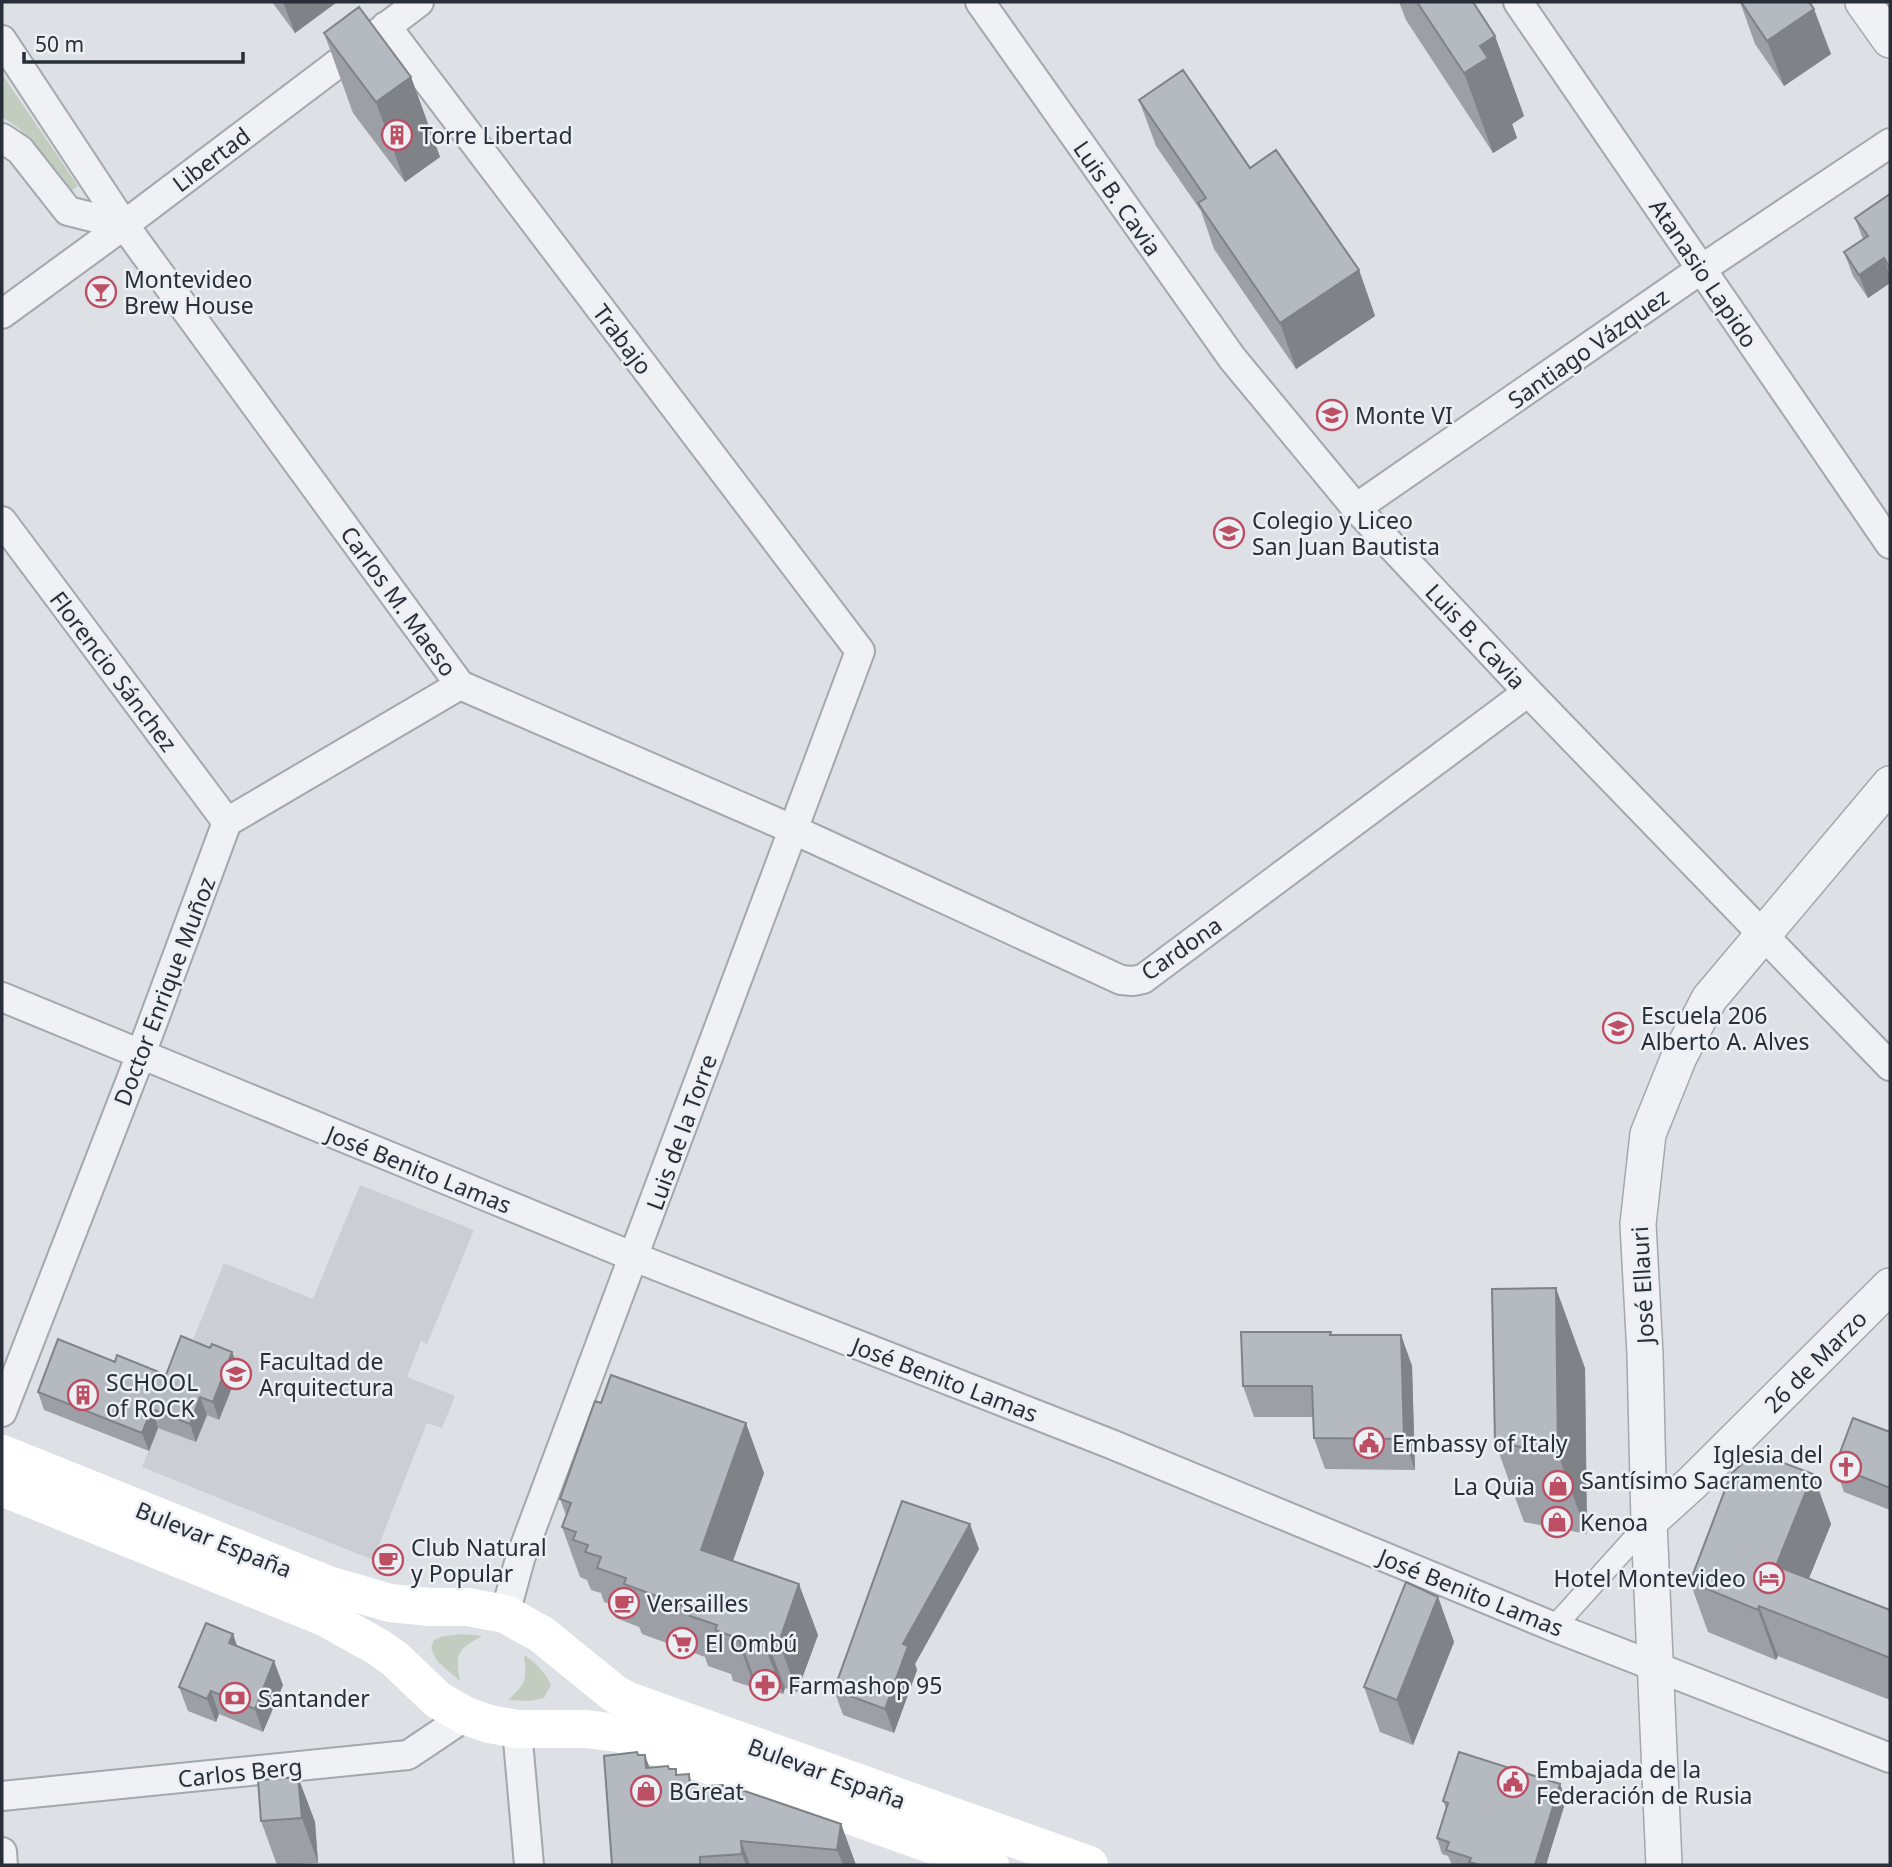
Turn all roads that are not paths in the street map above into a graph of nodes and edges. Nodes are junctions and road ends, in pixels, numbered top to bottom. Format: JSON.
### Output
{"nodes":[{"id":1,"x":419,"y":2,"type":"edge"},
{"id":2,"x":981,"y":2,"type":"edge"},
{"id":3,"x":1518,"y":2,"type":"edge"},
{"id":4,"x":1863,"y":2,"type":"edge"},
{"id":5,"x":386,"y":26,"type":"junction"},
{"id":6,"x":2,"y":40,"type":"edge"},
{"id":7,"x":1890,"y":40,"type":"edge"},
{"id":8,"x":2,"y":138,"type":"edge"},
{"id":9,"x":1890,"y":143,"type":"edge"},
{"id":10,"x":124,"y":225,"type":"junction"},
{"id":11,"x":1700,"y":270,"type":"junction"},
{"id":12,"x":2,"y":314,"type":"edge"},
{"id":13,"x":1356,"y":508,"type":"junction"},
{"id":14,"x":2,"y":521,"type":"edge"},
{"id":15,"x":1890,"y":544,"type":"edge"},
{"id":16,"x":860,"y":651,"type":"joint"},
{"id":17,"x":460,"y":685,"type":"junction"},
{"id":18,"x":1528,"y":691,"type":"junction"},
{"id":19,"x":1890,"y":784,"type":"edge"},
{"id":20,"x":227,"y":822,"type":"junction"},
{"id":21,"x":792,"y":829,"type":"junction"},
{"id":22,"x":1762,"y":936,"type":"junction"},
{"id":23,"x":2,"y":998,"type":"edge"},
{"id":24,"x":141,"y":1055,"type":"junction"},
{"id":25,"x":1890,"y":1066,"type":"edge"},
{"id":26,"x":634,"y":1257,"type":"junction"},
{"id":27,"x":1890,"y":1286,"type":"edge"},
{"id":28,"x":2,"y":1412,"type":"edge"},
{"id":29,"x":2,"y":1454,"type":"edge"},
{"id":30,"x":2,"y":1487,"type":"edge"},
{"id":31,"x":1649,"y":1522,"type":"junction"},
{"id":32,"x":430,"y":1607,"type":"junction"},
{"id":33,"x":505,"y":1614,"type":"junction"},
{"id":34,"x":1554,"y":1627,"type":"junction"},
{"id":35,"x":573,"y":1662,"type":"junction"},
{"id":36,"x":1656,"y":1666,"type":"junction"},
{"id":37,"x":410,"y":1673,"type":"junction"},
{"id":38,"x":466,"y":1716,"type":"junction"},
{"id":39,"x":535,"y":1729,"type":"junction"},
{"id":40,"x":1890,"y":1758,"type":"edge"},
{"id":41,"x":2,"y":1796,"type":"edge"},
{"id":42,"x":2,"y":1852,"type":"edge"},
{"id":43,"x":1044,"y":1858,"type":"edge"},
{"id":44,"x":3,"y":1865,"type":"edge"},
{"id":45,"x":529,"y":1865,"type":"edge"},
{"id":46,"x":990,"y":1865,"type":"edge"},
{"id":47,"x":1089,"y":1865,"type":"edge"},
{"id":48,"x":1664,"y":1865,"type":"edge"}],
"edges":[{"from":1,"to":5,"type":"street","name":"Libertad"},
{"from":2,"to":13,"type":"street","name":"Luis B. Cavia"},
{"from":3,"to":11,"type":"street","name":"Atanasio Lapido"},
{"from":4,"to":7,"type":"street"},
{"from":5,"to":10,"type":"street","name":"Libertad"},
{"from":5,"to":16,"type":"street","name":"Trabajo"},
{"from":6,"to":10,"type":"street","name":"Carlos M. Maeso"},
{"from":8,"to":10,"type":"street"},
{"from":9,"to":11,"type":"street","name":"Santiago Vázquez"},
{"from":10,"to":12,"type":"street","name":"Libertad"},
{"from":10,"to":17,"type":"street","name":"Carlos M. Maeso"},
{"from":11,"to":13,"type":"street","name":"Santiago Vázquez"},
{"from":11,"to":15,"type":"street","name":"Atanasio Lapido"},
{"from":13,"to":18,"type":"street","name":"Luis B. Cavia"},
{"from":14,"to":20,"type":"street","name":"Florencio Sánchez"},
{"from":16,"to":21,"type":"street","name":"Luis de la Torre"},
{"from":17,"to":20,"type":"street"},
{"from":17,"to":21,"type":"street","name":"Carlos M. Maeso"},
{"from":18,"to":21,"type":"street","name":"Cardona"},
{"from":18,"to":22,"type":"street","name":"Luis B. Cavia"},
{"from":19,"to":22,"type":"street","name":"José Ellauri"},
{"from":20,"to":24,"type":"street","name":"Doctor Enrique Muñoz"},
{"from":21,"to":26,"type":"street","name":"Luis de la Torre"},
{"from":22,"to":25,"type":"street","name":"Luis B. Cavia"},
{"from":22,"to":31,"type":"street","name":"José Ellauri"},
{"from":23,"to":24,"type":"street","name":"José Benito Lamas"},
{"from":24,"to":26,"type":"street","name":"José Benito Lamas"},
{"from":24,"to":28,"type":"street","name":"Doctor Enrique Muñoz"},
{"from":26,"to":33,"type":"street","name":"Luis de la Torre"},
{"from":26,"to":34,"type":"street","name":"José Benito Lamas"},
{"from":27,"to":31,"type":"street","name":"26 de Marzo"},
{"from":29,"to":32,"type":"main road","name":"Bulevar España"},
{"from":30,"to":37,"type":"main road","name":"Bulevar España"},
{"from":31,"to":34,"type":"street"},
{"from":31,"to":36,"type":"street","name":"José Ellauri"},
{"from":32,"to":33,"type":"main road","name":"Bulevar España"},
{"from":32,"to":37,"type":"main road"},
{"from":33,"to":35,"type":"main road","name":"Bulevar España"},
{"from":34,"to":36,"type":"street","name":"José Benito Lamas"},
{"from":35,"to":39,"type":"main road"},
{"from":35,"to":43,"type":"main road","name":"Bulevar España"},
{"from":36,"to":40,"type":"street","name":"José Benito Lamas"},
{"from":36,"to":48,"type":"street","name":"José Ellauri"},
{"from":37,"to":38,"type":"main road","name":"Bulevar España"},
{"from":38,"to":39,"type":"main road","name":"Bulevar España"},
{"from":38,"to":41,"type":"street","name":"Carlos Berg"},
{"from":39,"to":45,"type":"street"},
{"from":39,"to":46,"type":"main road","name":"Bulevar España"},
{"from":42,"to":44,"type":"street"},
{"from":43,"to":47,"type":"main road","name":"Bulevar España"}]}
